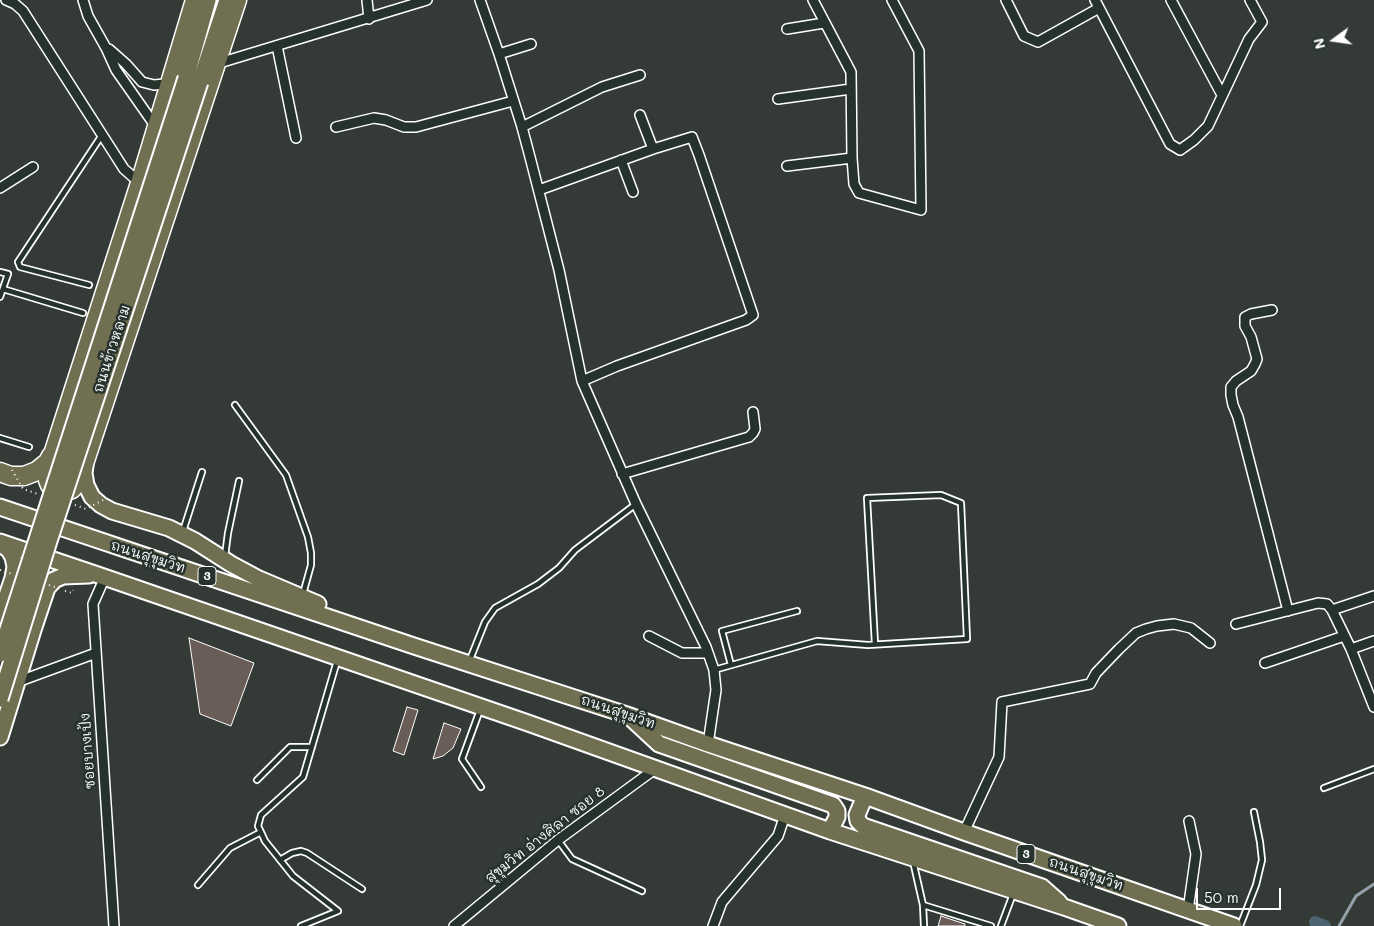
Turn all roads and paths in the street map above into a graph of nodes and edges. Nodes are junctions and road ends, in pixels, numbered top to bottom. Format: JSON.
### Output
{"nodes":[{"id":1,"x":6,"y":0,"type":"edge"},
{"id":2,"x":83,"y":0,"type":"edge"},
{"id":3,"x":195,"y":0,"type":"edge"},
{"id":4,"x":208,"y":0,"type":"edge"},
{"id":5,"x":228,"y":0,"type":"edge"},
{"id":6,"x":238,"y":0,"type":"edge"},
{"id":7,"x":367,"y":0,"type":"edge"},
{"id":8,"x":427,"y":0,"type":"edge"},
{"id":9,"x":480,"y":0,"type":"edge"},
{"id":10,"x":812,"y":0,"type":"edge"},
{"id":11,"x":892,"y":0,"type":"edge"},
{"id":12,"x":1006,"y":0,"type":"edge"},
{"id":13,"x":1171,"y":0,"type":"edge"},
{"id":14,"x":1250,"y":0,"type":"edge"},
{"id":15,"x":1097,"y":4,"type":"edge"},
{"id":16,"x":369,"y":18,"type":"junction"},
{"id":17,"x":824,"y":23,"type":"junction"},
{"id":18,"x":787,"y":29,"type":"dead end"},
{"id":19,"x":531,"y":44,"type":"dead end"},
{"id":20,"x":277,"y":46,"type":"junction"},
{"id":21,"x":106,"y":48,"type":"junction"},
{"id":22,"x":499,"y":54,"type":"junction"},
{"id":23,"x":216,"y":64,"type":"junction"},
{"id":24,"x":640,"y":75,"type":"dead end"},
{"id":25,"x":185,"y":80,"type":"junction"},
{"id":26,"x":851,"y":89,"type":"junction"},
{"id":27,"x":1222,"y":95,"type":"junction"},
{"id":28,"x":778,"y":99,"type":"dead end"},
{"id":29,"x":513,"y":100,"type":"junction"},
{"id":30,"x":640,"y":115,"type":"dead end"},
{"id":31,"x":156,"y":127,"type":"junction"},
{"id":32,"x":336,"y":127,"type":"dead end"},
{"id":33,"x":522,"y":127,"type":"junction"},
{"id":34,"x":102,"y":135,"type":"junction"},
{"id":35,"x":296,"y":138,"type":"dead end"},
{"id":36,"x":653,"y":149,"type":"junction"},
{"id":37,"x":852,"y":158,"type":"junction"},
{"id":38,"x":621,"y":160,"type":"junction"},
{"id":39,"x":787,"y":166,"type":"dead end"},
{"id":40,"x":32,"y":167,"type":"dead end"},
{"id":41,"x":140,"y":183,"type":"junction"},
{"id":42,"x":0,"y":188,"type":"edge"},
{"id":43,"x":539,"y":190,"type":"junction"},
{"id":44,"x":633,"y":192,"type":"dead end"},
{"id":45,"x":0,"y":272,"type":"edge"},
{"id":46,"x":89,"y":285,"type":"dead end"},
{"id":47,"x":3,"y":289,"type":"junction"},
{"id":48,"x":0,"y":298,"type":"edge"},
{"id":49,"x":1272,"y":310,"type":"dead end"},
{"id":50,"x":83,"y":313,"type":"dead end"},
{"id":51,"x":582,"y":381,"type":"junction"},
{"id":52,"x":235,"y":405,"type":"dead end"},
{"id":53,"x":753,"y":412,"type":"dead end"},
{"id":54,"x":0,"y":438,"type":"edge"},
{"id":55,"x":29,"y":447,"type":"dead end"},
{"id":56,"x":54,"y":450,"type":"junction"},
{"id":57,"x":85,"y":459,"type":"junction"},
{"id":58,"x":6,"y":471,"type":"edge"},
{"id":59,"x":202,"y":472,"type":"dead end"},
{"id":60,"x":622,"y":474,"type":"junction"},
{"id":61,"x":239,"y":481,"type":"dead end"},
{"id":62,"x":39,"y":494,"type":"dead end"},
{"id":63,"x":105,"y":499,"type":"dead end"},
{"id":64,"x":70,"y":504,"type":"dead end"},
{"id":65,"x":636,"y":504,"type":"junction"},
{"id":66,"x":0,"y":507,"type":"edge"},
{"id":67,"x":182,"y":535,"type":"junction"},
{"id":68,"x":0,"y":543,"type":"edge"},
{"id":69,"x":225,"y":560,"type":"junction"},
{"id":70,"x":0,"y":570,"type":"edge"},
{"id":71,"x":15,"y":575,"type":"dead end"},
{"id":72,"x":101,"y":576,"type":"junction"},
{"id":73,"x":46,"y":584,"type":"dead end"},
{"id":74,"x":60,"y":589,"type":"dead end"},
{"id":75,"x":1374,"y":596,"type":"edge"},
{"id":76,"x":302,"y":597,"type":"junction"},
{"id":77,"x":5,"y":600,"type":"junction"},
{"id":78,"x":40,"y":609,"type":"junction"},
{"id":79,"x":1332,"y":610,"type":"junction"},
{"id":80,"x":797,"y":611,"type":"dead end"},
{"id":81,"x":1288,"y":611,"type":"junction"},
{"id":82,"x":0,"y":616,"type":"edge"},
{"id":83,"x":1236,"y":624,"type":"dead end"},
{"id":84,"x":649,"y":636,"type":"dead end"},
{"id":85,"x":1344,"y":636,"type":"junction"},
{"id":86,"x":1374,"y":641,"type":"edge"},
{"id":87,"x":1210,"y":643,"type":"dead end"},
{"id":88,"x":875,"y":644,"type":"junction"},
{"id":89,"x":414,"y":646,"type":"junction"},
{"id":90,"x":1351,"y":649,"type":"junction"},
{"id":91,"x":96,"y":653,"type":"junction"},
{"id":92,"x":708,"y":653,"type":"junction"},
{"id":93,"x":0,"y":654,"type":"edge"},
{"id":94,"x":338,"y":657,"type":"junction"},
{"id":95,"x":469,"y":663,"type":"junction"},
{"id":96,"x":1265,"y":663,"type":"dead end"},
{"id":97,"x":731,"y":665,"type":"junction"},
{"id":98,"x":714,"y":670,"type":"junction"},
{"id":99,"x":17,"y":682,"type":"junction"},
{"id":100,"x":1372,"y":698,"type":"edge"},
{"id":101,"x":0,"y":699,"type":"edge"},
{"id":102,"x":481,"y":707,"type":"junction"},
{"id":103,"x":1374,"y":707,"type":"edge"},
{"id":104,"x":627,"y":715,"type":"junction"},
{"id":105,"x":0,"y":737,"type":"edge"},
{"id":106,"x":708,"y":744,"type":"junction"},
{"id":107,"x":312,"y":747,"type":"junction"},
{"id":108,"x":655,"y":768,"type":"junction"},
{"id":109,"x":1374,"y":769,"type":"edge"},
{"id":110,"x":257,"y":780,"type":"dead end"},
{"id":111,"x":481,"y":787,"type":"dead end"},
{"id":112,"x":1324,"y":788,"type":"dead end"},
{"id":113,"x":864,"y":796,"type":"junction"},
{"id":114,"x":1254,"y":812,"type":"dead end"},
{"id":115,"x":785,"y":815,"type":"junction"},
{"id":116,"x":1189,"y":821,"type":"dead end"},
{"id":117,"x":830,"y":831,"type":"junction"},
{"id":118,"x":261,"y":832,"type":"junction"},
{"id":119,"x":964,"y":832,"type":"junction"},
{"id":120,"x":558,"y":840,"type":"junction"},
{"id":121,"x":912,"y":858,"type":"junction"},
{"id":122,"x":280,"y":860,"type":"junction"},
{"id":123,"x":198,"y":885,"type":"dead end"},
{"id":124,"x":362,"y":890,"type":"dead end"},
{"id":125,"x":642,"y":891,"type":"dead end"},
{"id":126,"x":1015,"y":891,"type":"junction"},
{"id":127,"x":923,"y":905,"type":"junction"},
{"id":128,"x":1064,"y":907,"type":"junction"},
{"id":129,"x":1188,"y":910,"type":"junction"},
{"id":130,"x":114,"y":926,"type":"edge"},
{"id":131,"x":301,"y":926,"type":"edge"},
{"id":132,"x":454,"y":926,"type":"edge"},
{"id":133,"x":713,"y":926,"type":"edge"},
{"id":134,"x":924,"y":926,"type":"edge"},
{"id":135,"x":991,"y":926,"type":"edge"},
{"id":136,"x":1001,"y":926,"type":"edge"},
{"id":137,"x":1118,"y":926,"type":"edge"},
{"id":138,"x":1234,"y":926,"type":"edge"},
{"id":139,"x":1240,"y":926,"type":"edge"}],
"edges":[{"from":1,"to":34,"type":"street"},
{"from":2,"to":21,"type":"street"},
{"from":3,"to":25,"type":"highway"},
{"from":4,"to":25,"type":"main road","name":"ถนนข้าวหลาม"},
{"from":5,"to":25,"type":"main road","name":"ถนนข้าวหลาม"},
{"from":6,"to":23,"type":"highway"},
{"from":7,"to":16,"type":"street"},
{"from":8,"to":16,"type":"street"},
{"from":9,"to":22,"type":"street"},
{"from":10,"to":17,"type":"street"},
{"from":11,"to":37,"type":"street"},
{"from":12,"to":15,"type":"street"},
{"from":13,"to":27,"type":"street"},
{"from":14,"to":27,"type":"street"},
{"from":15,"to":27,"type":"street"},
{"from":16,"to":20,"type":"street"},
{"from":17,"to":18,"type":"street"},
{"from":17,"to":26,"type":"street"},
{"from":19,"to":22,"type":"street"},
{"from":20,"to":23,"type":"street"},
{"from":20,"to":35,"type":"street"},
{"from":21,"to":25,"type":"street"},
{"from":21,"to":31,"type":"street"},
{"from":22,"to":29,"type":"street"},
{"from":23,"to":57,"type":"highway"},
{"from":24,"to":33,"type":"street"},
{"from":25,"to":31,"type":"highway"},
{"from":25,"to":93,"type":"main road","name":"ถนนข้าวหลาม","bridge":true},
{"from":25,"to":101,"type":"main road","name":"ถนนข้าวหลาม","bridge":true},
{"from":26,"to":28,"type":"street"},
{"from":26,"to":37,"type":"street"},
{"from":29,"to":32,"type":"street"},
{"from":29,"to":33,"type":"street"},
{"from":30,"to":36,"type":"street"},
{"from":31,"to":41,"type":"highway"},
{"from":33,"to":43,"type":"street"},
{"from":34,"to":41,"type":"street"},
{"from":34,"to":46,"type":"lane"},
{"from":36,"to":38,"type":"street"},
{"from":36,"to":51,"type":"street"},
{"from":37,"to":39,"type":"street"},
{"from":38,"to":43,"type":"street"},
{"from":38,"to":44,"type":"street"},
{"from":40,"to":42,"type":"street"},
{"from":41,"to":56,"type":"highway"},
{"from":43,"to":51,"type":"street"},
{"from":45,"to":47,"type":"lane"},
{"from":47,"to":48,"type":"lane"},
{"from":47,"to":50,"type":"lane"},
{"from":49,"to":81,"type":"street"},
{"from":51,"to":60,"type":"street"},
{"from":52,"to":76,"type":"lane"},
{"from":53,"to":60,"type":"street"},
{"from":54,"to":55,"type":"lane"},
{"from":56,"to":57,"type":"highway"},
{"from":56,"to":58,"type":"highway"},
{"from":57,"to":67,"type":"main road"},
{"from":58,"to":62,"type":"path","bridge":true},
{"from":59,"to":67,"type":"lane"},
{"from":60,"to":65,"type":"street"},
{"from":61,"to":69,"type":"lane"},
{"from":63,"to":64,"type":"path","bridge":true},
{"from":65,"to":92,"type":"street"},
{"from":65,"to":95,"type":"lane"},
{"from":66,"to":89,"type":"main road","name":"ถนนสุขุมวิท","number":"3"},
{"from":67,"to":69,"type":"main road"},
{"from":68,"to":72,"type":"main road"},
{"from":68,"to":77,"type":"main road"},
{"from":69,"to":76,"type":"main road"},
{"from":70,"to":71,"type":"path","bridge":true},
{"from":72,"to":78,"type":"main road"},
{"from":72,"to":91,"type":"street","name":"ซอยบางเป้ง"},
{"from":72,"to":94,"type":"main road"},
{"from":73,"to":74,"type":"path","bridge":true},
{"from":75,"to":79,"type":"street"},
{"from":76,"to":89,"type":"main road"},
{"from":77,"to":78,"type":"main road"},
{"from":77,"to":82,"type":"main road"},
{"from":78,"to":99,"type":"main road"},
{"from":79,"to":81,"type":"street"},
{"from":79,"to":85,"type":"street"},
{"from":80,"to":97,"type":"lane"},
{"from":81,"to":83,"type":"street"},
{"from":84,"to":92,"type":"street"},
{"from":85,"to":90,"type":"street"},
{"from":85,"to":96,"type":"street"},
{"from":86,"to":90,"type":"street"},
{"from":87,"to":119,"type":"street"},
{"from":88,"to":88,"type":"lane"},
{"from":88,"to":97,"type":"lane"},
{"from":89,"to":95,"type":"main road","name":"ถนนสุขุมวิท","number":"3"},
{"from":90,"to":100,"type":"street"},
{"from":91,"to":99,"type":"street"},
{"from":91,"to":130,"type":"street","name":"ซอยบางเป้ง"},
{"from":92,"to":98,"type":"street"},
{"from":94,"to":102,"type":"main road"},
{"from":94,"to":107,"type":"lane"},
{"from":95,"to":104,"type":"main road","name":"ถนนสุขุมวิท","number":"3"},
{"from":97,"to":98,"type":"lane"},
{"from":98,"to":106,"type":"street"},
{"from":99,"to":105,"type":"main road"},
{"from":100,"to":103,"type":"street"},
{"from":102,"to":108,"type":"main road"},
{"from":102,"to":111,"type":"lane"},
{"from":104,"to":106,"type":"main road","name":"ถนนสุขุมวิท","number":"3"},
{"from":104,"to":117,"type":"main road"},
{"from":106,"to":113,"type":"main road","name":"ถนนสุขุมวิท","number":"3"},
{"from":107,"to":110,"type":"lane"},
{"from":107,"to":118,"type":"lane"},
{"from":108,"to":115,"type":"main road"},
{"from":108,"to":120,"type":"street","name":"สุขุมวิท อ่างศิลา ซอย 8"},
{"from":109,"to":112,"type":"lane"},
{"from":113,"to":119,"type":"main road","name":"ถนนสุขุมวิท","number":"3"},
{"from":113,"to":128,"type":"main road"},
{"from":114,"to":139,"type":"lane"},
{"from":115,"to":117,"type":"main road"},
{"from":115,"to":133,"type":"street"},
{"from":116,"to":129,"type":"street"},
{"from":117,"to":121,"type":"main road"},
{"from":118,"to":122,"type":"lane"},
{"from":118,"to":123,"type":"lane"},
{"from":119,"to":129,"type":"main road","name":"ถนนสุขุมวิท","number":"3"},
{"from":120,"to":125,"type":"lane"},
{"from":120,"to":132,"type":"street","name":"สุขุมวิท อ่างศิลา ซอย 8"},
{"from":121,"to":126,"type":"main road"},
{"from":121,"to":127,"type":"lane"},
{"from":122,"to":124,"type":"lane"},
{"from":122,"to":131,"type":"lane"},
{"from":126,"to":128,"type":"main road"},
{"from":126,"to":136,"type":"lane"},
{"from":127,"to":134,"type":"lane"},
{"from":127,"to":135,"type":"lane"},
{"from":128,"to":137,"type":"main road"},
{"from":129,"to":138,"type":"main road","name":"ถนนสุขุมวิท","number":"3"}]}
